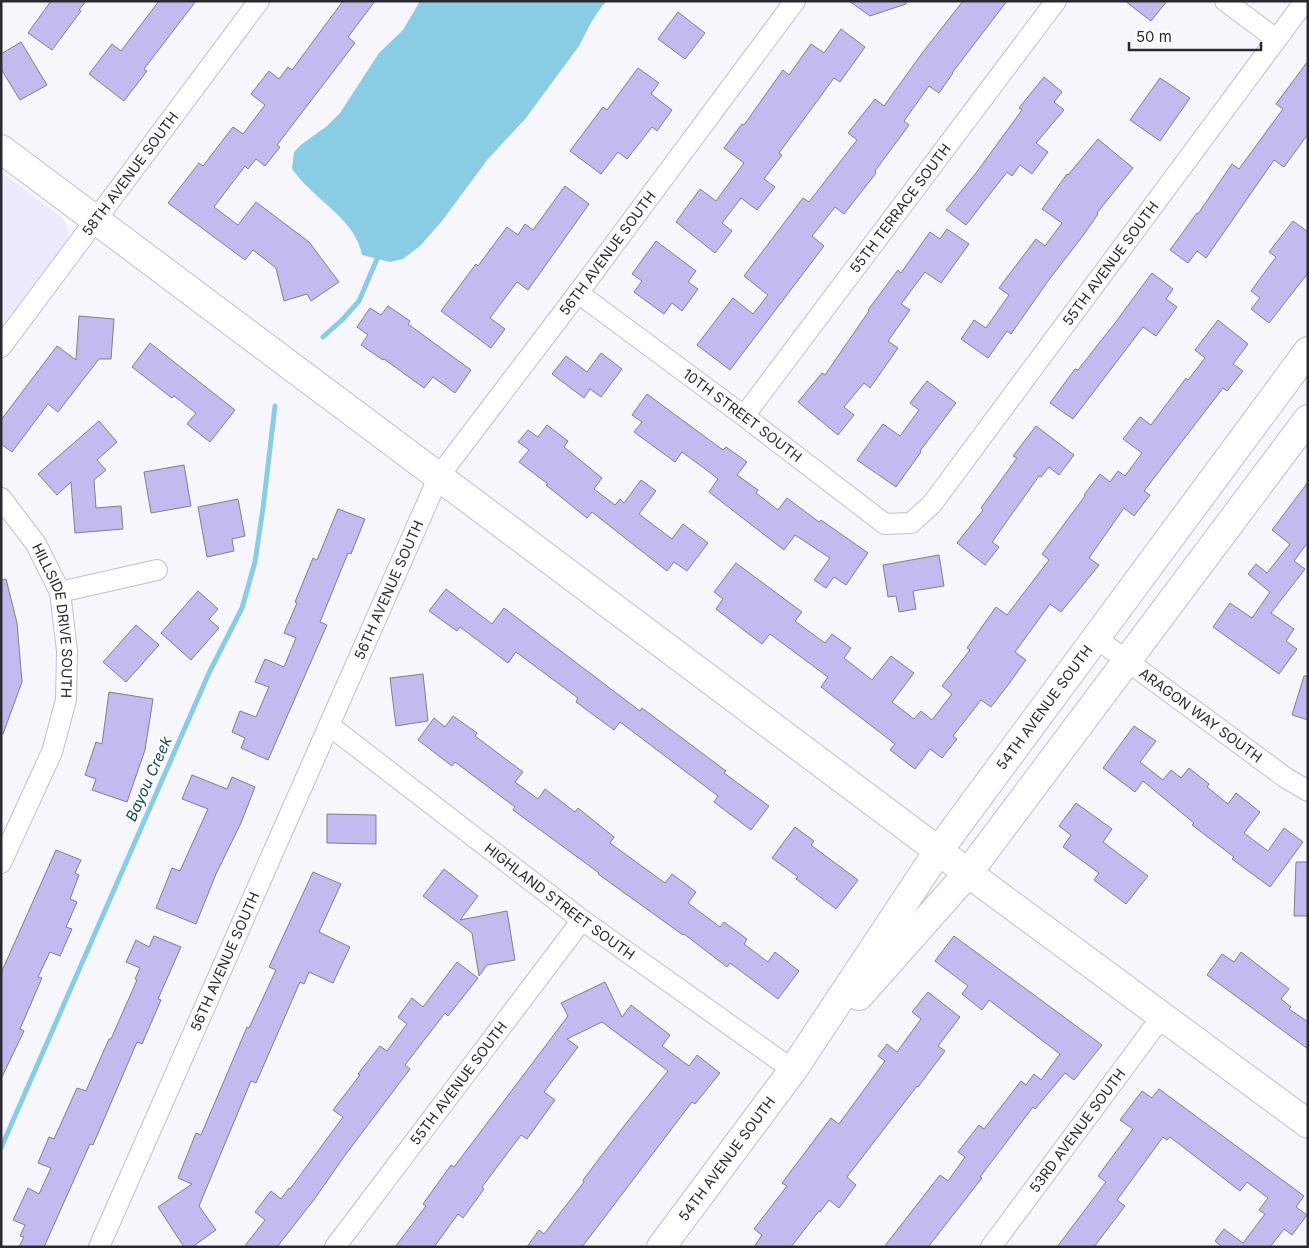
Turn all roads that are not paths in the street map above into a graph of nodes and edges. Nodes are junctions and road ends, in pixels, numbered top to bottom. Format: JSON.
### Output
{"nodes":[{"id":1,"x":259,"y":1,"type":"edge"},
{"id":2,"x":795,"y":1,"type":"edge"},
{"id":3,"x":1056,"y":1,"type":"edge"},
{"id":4,"x":1225,"y":1,"type":"edge"},
{"id":5,"x":1305,"y":1,"type":"edge"},
{"id":6,"x":1276,"y":39,"type":"junction"},
{"id":7,"x":1,"y":148,"type":"edge"},
{"id":8,"x":96,"y":219,"type":"junction"},
{"id":9,"x":578,"y":293,"type":"junction"},
{"id":10,"x":1,"y":347,"type":"edge"},
{"id":11,"x":1308,"y":351,"type":"edge"},
{"id":12,"x":744,"y":416,"type":"junction"},
{"id":13,"x":1308,"y":419,"type":"edge"},
{"id":14,"x":439,"y":476,"type":"junction"},
{"id":15,"x":1,"y":498,"type":"edge"},
{"id":16,"x":911,"y":523,"type":"joint"},
{"id":17,"x":157,"y":570,"type":"dead end"},
{"id":18,"x":60,"y":592,"type":"junction"},
{"id":19,"x":1096,"y":638,"type":"junction"},
{"id":20,"x":1126,"y":660,"type":"junction"},
{"id":21,"x":330,"y":726,"type":"junction"},
{"id":22,"x":1308,"y":790,"type":"edge"},
{"id":23,"x":939,"y":850,"type":"junction"},
{"id":24,"x":1,"y":863,"type":"edge"},
{"id":25,"x":968,"y":873,"type":"junction"},
{"id":26,"x":582,"y":920,"type":"junction"},
{"id":27,"x":1162,"y":1015,"type":"junction"},
{"id":28,"x":793,"y":1070,"type":"junction"},
{"id":29,"x":1308,"y":1124,"type":"edge"},
{"id":30,"x":106,"y":1243,"type":"edge"},
{"id":31,"x":335,"y":1247,"type":"edge"},
{"id":32,"x":661,"y":1247,"type":"edge"},
{"id":33,"x":991,"y":1247,"type":"edge"}],
"edges":[{"from":1,"to":8,"type":"street","name":"58TH AVENUE SOUTH"},
{"from":2,"to":9,"type":"street","name":"56TH AVENUE SOUTH"},
{"from":3,"to":12,"type":"street","name":"55TH TERRACE SOUTH"},
{"from":4,"to":6,"type":"street"},
{"from":5,"to":6,"type":"street","name":"55TH AVENUE SOUTH"},
{"from":6,"to":16,"type":"street","name":"55TH AVENUE SOUTH"},
{"from":7,"to":8,"type":"street"},
{"from":8,"to":10,"type":"street","name":"58TH AVENUE SOUTH"},
{"from":8,"to":14,"type":"street"},
{"from":9,"to":12,"type":"street","name":"10TH STREET SOUTH"},
{"from":9,"to":14,"type":"street","name":"56TH AVENUE SOUTH"},
{"from":11,"to":19,"type":"street","name":"54TH AVENUE SOUTH"},
{"from":12,"to":16,"type":"street","name":"10TH STREET SOUTH"},
{"from":13,"to":20,"type":"street","name":"54TH AVENUE SOUTH"},
{"from":14,"to":21,"type":"street","name":"56TH AVENUE SOUTH"},
{"from":14,"to":23,"type":"street"},
{"from":15,"to":18,"type":"street","name":"HILLSIDE DRIVE SOUTH"},
{"from":17,"to":18,"type":"street"},
{"from":18,"to":24,"type":"street","name":"HILLSIDE DRIVE SOUTH"},
{"from":19,"to":20,"type":"street","name":"ARAGON WAY SOUTH"},
{"from":19,"to":23,"type":"street","name":"54TH AVENUE SOUTH"},
{"from":20,"to":22,"type":"street","name":"ARAGON WAY SOUTH"},
{"from":20,"to":25,"type":"street","name":"54TH AVENUE SOUTH"},
{"from":21,"to":26,"type":"street","name":"HIGHLAND STREET SOUTH"},
{"from":21,"to":30,"type":"street","name":"56TH AVENUE SOUTH"},
{"from":23,"to":25,"type":"street"},
{"from":23,"to":28,"type":"street","name":"54TH AVENUE SOUTH"},
{"from":25,"to":27,"type":"street"},
{"from":25,"to":28,"type":"street","name":"54TH AVENUE SOUTH"},
{"from":26,"to":28,"type":"street","name":"HIGHLAND STREET SOUTH"},
{"from":26,"to":31,"type":"street","name":"55TH AVENUE SOUTH"},
{"from":27,"to":29,"type":"street"},
{"from":27,"to":33,"type":"street","name":"53RD AVENUE SOUTH"},
{"from":28,"to":32,"type":"street","name":"54TH AVENUE SOUTH"}]}
